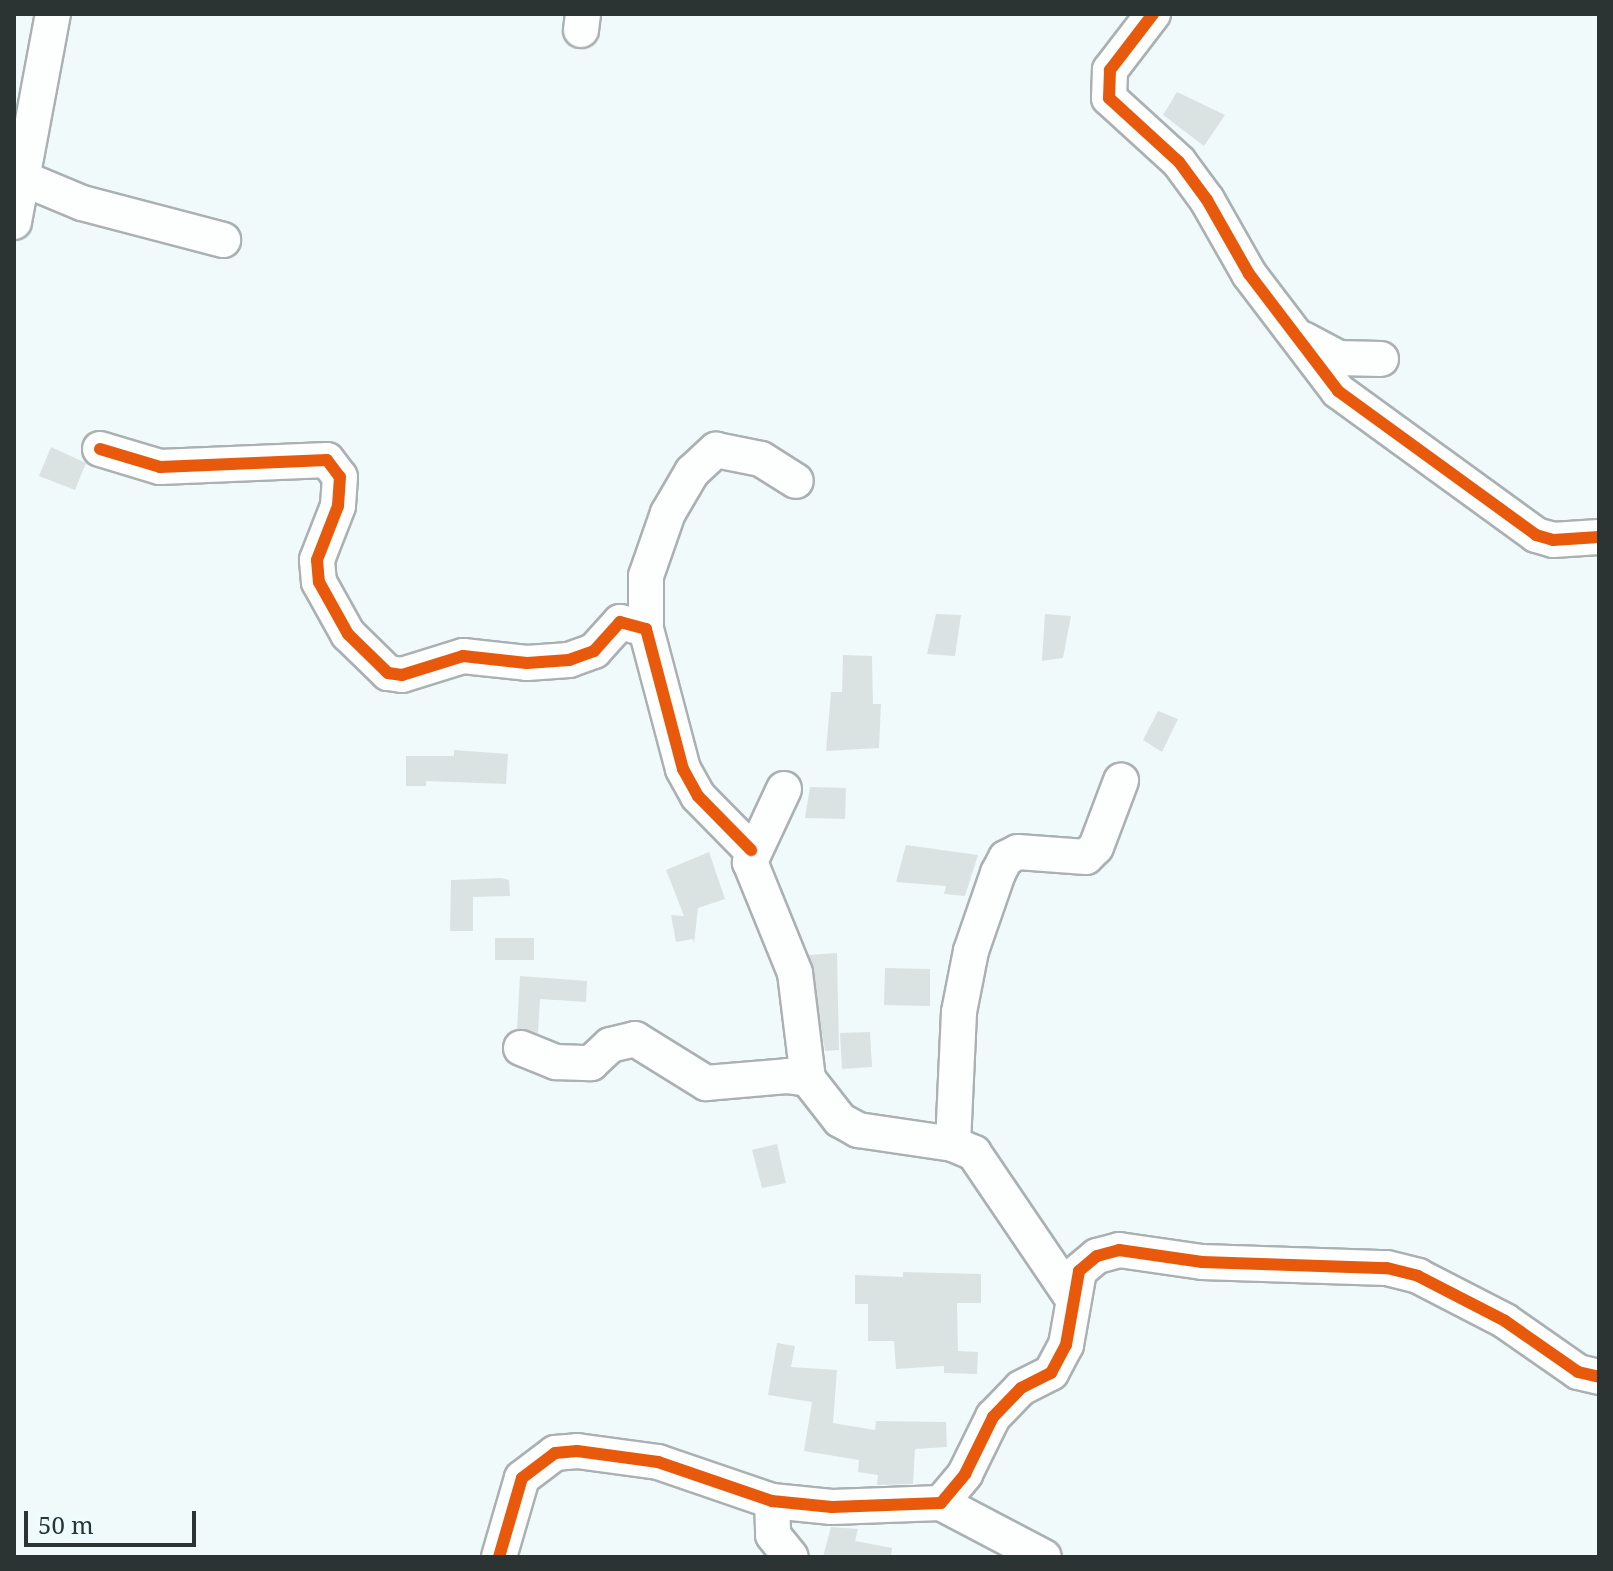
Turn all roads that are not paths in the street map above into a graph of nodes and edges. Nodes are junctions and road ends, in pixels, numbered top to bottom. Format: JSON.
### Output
{"nodes":[{"id":1,"x":53,"y":14,"type":"edge"},
{"id":2,"x":1153,"y":14,"type":"edge"},
{"id":3,"x":22,"y":178,"type":"junction"},
{"id":4,"x":14,"y":222,"type":"edge"},
{"id":5,"x":223,"y":240,"type":"dead end"},
{"id":6,"x":1303,"y":339,"type":"junction"},
{"id":7,"x":1381,"y":359,"type":"dead end"},
{"id":8,"x":100,"y":449,"type":"dead end"},
{"id":9,"x":796,"y":481,"type":"dead end"},
{"id":10,"x":1599,"y":537,"type":"edge"},
{"id":11,"x":646,"y":629,"type":"junction"},
{"id":12,"x":1121,"y":781,"type":"dead end"},
{"id":13,"x":784,"y":789,"type":"dead end"},
{"id":14,"x":751,"y":850,"type":"junction"},
{"id":15,"x":521,"y":1048,"type":"dead end"},
{"id":16,"x":808,"y":1079,"type":"junction"},
{"id":17,"x":953,"y":1144,"type":"junction"},
{"id":18,"x":1071,"y":1296,"type":"junction"},
{"id":19,"x":1599,"y":1377,"type":"edge"},
{"id":20,"x":772,"y":1501,"type":"junction"},
{"id":21,"x":941,"y":1503,"type":"junction"},
{"id":22,"x":499,"y":1557,"type":"edge"},
{"id":23,"x":791,"y":1557,"type":"edge"},
{"id":24,"x":1044,"y":1557,"type":"edge"}],
"edges":[{"from":1,"to":3,"type":"street"},
{"from":2,"to":6,"type":"street"},
{"from":3,"to":4,"type":"street"},
{"from":3,"to":5,"type":"street"},
{"from":6,"to":7,"type":"street"},
{"from":6,"to":10,"type":"street"},
{"from":8,"to":11,"type":"street"},
{"from":9,"to":11,"type":"street"},
{"from":11,"to":14,"type":"street"},
{"from":12,"to":17,"type":"street"},
{"from":13,"to":14,"type":"street"},
{"from":14,"to":16,"type":"street"},
{"from":15,"to":16,"type":"street"},
{"from":16,"to":17,"type":"street"},
{"from":17,"to":18,"type":"street"},
{"from":18,"to":19,"type":"street"},
{"from":18,"to":21,"type":"street"},
{"from":20,"to":21,"type":"street"},
{"from":20,"to":22,"type":"street"},
{"from":20,"to":23,"type":"street"},
{"from":21,"to":24,"type":"street"}]}
